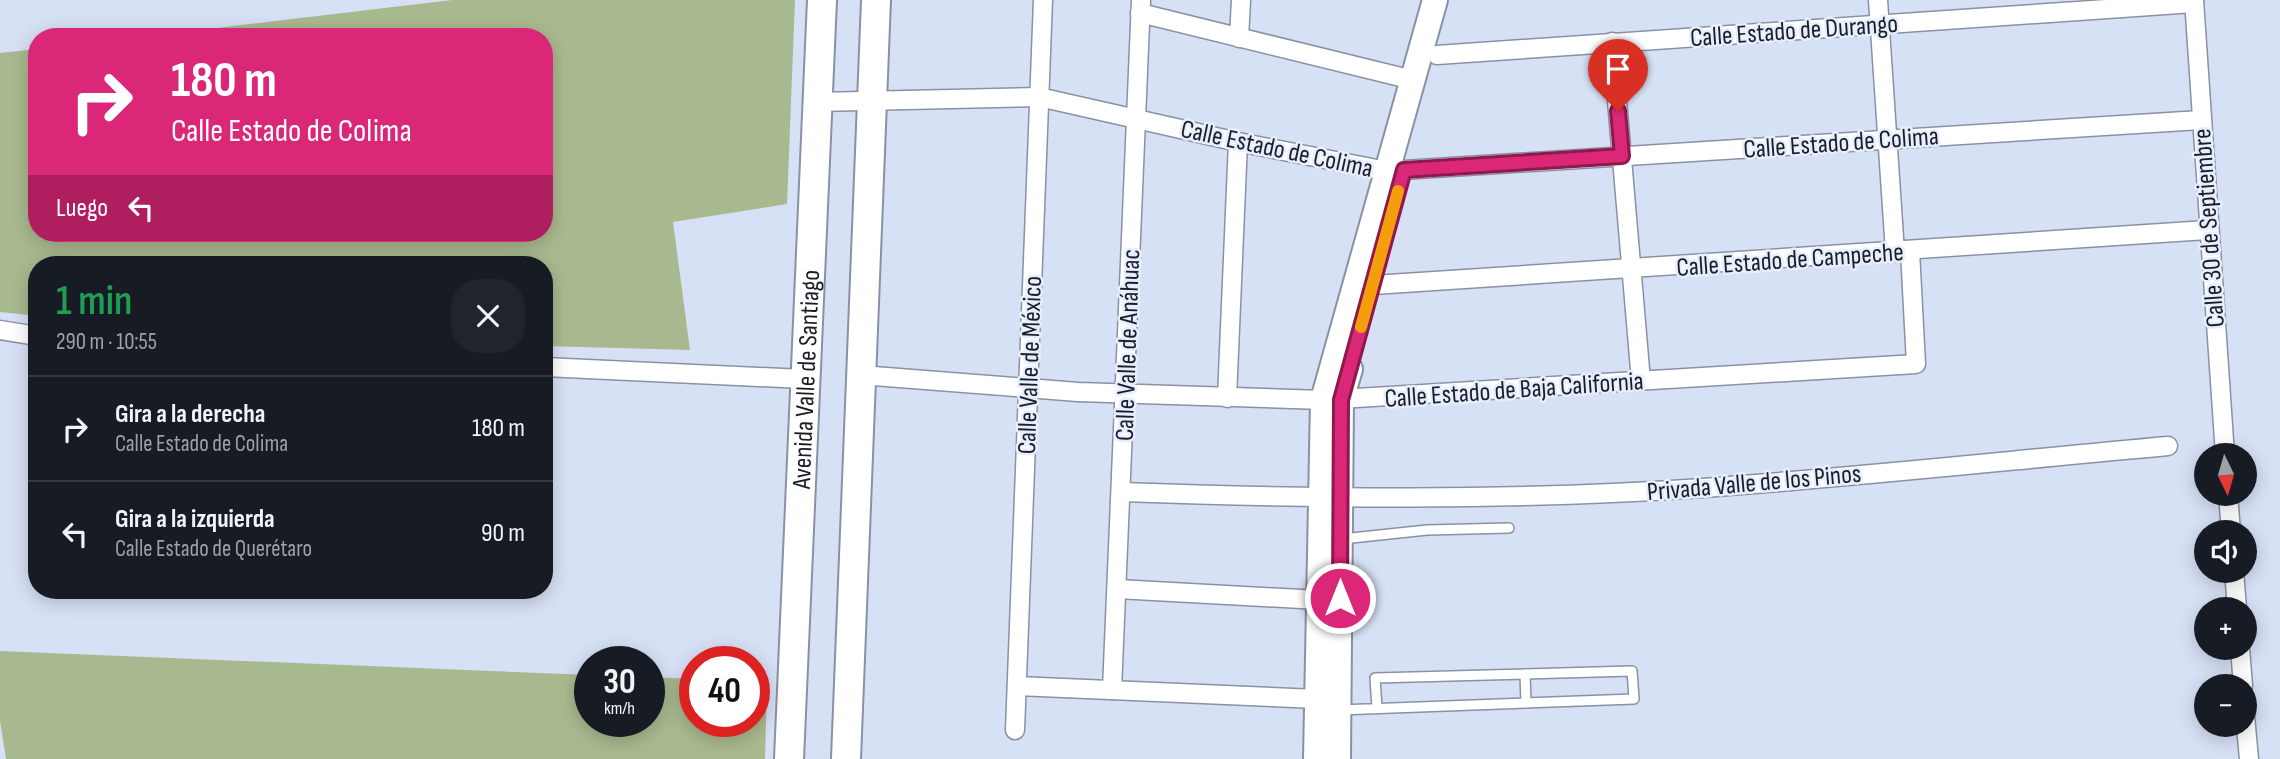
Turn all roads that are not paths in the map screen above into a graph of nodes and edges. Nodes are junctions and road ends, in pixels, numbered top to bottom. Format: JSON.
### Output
{"nodes":[{"id":1,"x":822,"y":0,"type":"edge"},
{"id":2,"x":876,"y":0,"type":"edge"},
{"id":3,"x":1043,"y":0,"type":"edge"},
{"id":4,"x":1241,"y":0,"type":"edge"},
{"id":5,"x":1435,"y":0,"type":"edge"},
{"id":6,"x":1452,"y":0,"type":"edge"},
{"id":7,"x":1878,"y":0,"type":"edge"},
{"id":8,"x":2194,"y":1,"type":"edge"},
{"id":9,"x":1140,"y":7,"type":"edge"},
{"id":10,"x":1879,"y":24,"type":"junction"},
{"id":11,"x":1239,"y":38,"type":"junction"},
{"id":12,"x":1612,"y":43,"type":"junction"},
{"id":13,"x":1437,"y":55,"type":"junction"},
{"id":14,"x":1413,"y":80,"type":"junction"},
{"id":15,"x":1039,"y":97,"type":"junction"},
{"id":16,"x":872,"y":101,"type":"junction"},
{"id":17,"x":817,"y":102,"type":"junction"},
{"id":18,"x":1136,"y":119,"type":"junction"},
{"id":19,"x":2201,"y":120,"type":"junction"},
{"id":20,"x":1887,"y":139,"type":"junction"},
{"id":21,"x":1238,"y":142,"type":"junction"},
{"id":22,"x":1622,"y":156,"type":"junction"},
{"id":23,"x":1395,"y":170,"type":"junction"},
{"id":24,"x":2207,"y":230,"type":"junction"},
{"id":25,"x":1902,"y":251,"type":"junction"},
{"id":26,"x":1631,"y":270,"type":"junction"},
{"id":27,"x":1373,"y":285,"type":"junction"},
{"id":28,"x":0,"y":330,"type":"edge"},
{"id":29,"x":28,"y":335,"type":"edge"},
{"id":30,"x":553,"y":367,"type":"edge"},
{"id":31,"x":861,"y":375,"type":"junction"},
{"id":32,"x":804,"y":379,"type":"junction"},
{"id":33,"x":1641,"y":381,"type":"junction"},
{"id":34,"x":1028,"y":389,"type":"junction"},
{"id":35,"x":1125,"y":394,"type":"junction"},
{"id":36,"x":1227,"y":398,"type":"junction"},
{"id":37,"x":1332,"y":400,"type":"junction"},
{"id":38,"x":2224,"y":443,"type":"edge"},
{"id":39,"x":2168,"y":446,"type":"dead end"},
{"id":40,"x":1121,"y":492,"type":"junction"},
{"id":41,"x":1331,"y":499,"type":"junction"},
{"id":42,"x":1509,"y":528,"type":"dead end"},
{"id":43,"x":1340,"y":539,"type":"junction"},
{"id":44,"x":1117,"y":589,"type":"junction"},
{"id":45,"x":1319,"y":600,"type":"junction"},
{"id":46,"x":1525,"y":674,"type":"junction"},
{"id":47,"x":1017,"y":686,"type":"junction"},
{"id":48,"x":1112,"y":690,"type":"junction"},
{"id":49,"x":1526,"y":703,"type":"junction"},
{"id":50,"x":1328,"y":705,"type":"junction"},
{"id":51,"x":1377,"y":708,"type":"junction"},
{"id":52,"x":1015,"y":730,"type":"dead end"},
{"id":53,"x":2247,"y":737,"type":"edge"},
{"id":54,"x":789,"y":759,"type":"edge"},
{"id":55,"x":846,"y":759,"type":"edge"},
{"id":56,"x":1316,"y":759,"type":"edge"},
{"id":57,"x":1338,"y":759,"type":"edge"},
{"id":58,"x":2249,"y":759,"type":"edge"}],
"edges":[{"from":1,"to":17,"type":"main road","name":"Avenida Valle de Santiago"},
{"from":2,"to":16,"type":"main road"},
{"from":3,"to":15,"type":"street","name":"Calle Valle de México"},
{"from":4,"to":11,"type":"street"},
{"from":5,"to":14,"type":"street"},
{"from":6,"to":13,"type":"street"},
{"from":7,"to":10,"type":"street"},
{"from":8,"to":10,"type":"street","name":"Calle Estado de Durango"},
{"from":8,"to":19,"type":"street","name":"Calle 30 de Septiembre"},
{"from":9,"to":11,"type":"street"},
{"from":9,"to":18,"type":"street","name":"Calle Valle de Anáhuac"},
{"from":10,"to":12,"type":"street","name":"Calle Estado de Durango"},
{"from":10,"to":20,"type":"street"},
{"from":11,"to":14,"type":"street"},
{"from":12,"to":13,"type":"street","name":"Calle Estado de Durango"},
{"from":12,"to":22,"type":"street"},
{"from":13,"to":23,"type":"street"},
{"from":14,"to":23,"type":"street"},
{"from":15,"to":16,"type":"street","name":"Calle Estado de Colima"},
{"from":15,"to":18,"type":"street","name":"Calle Estado de Colima"},
{"from":15,"to":34,"type":"street","name":"Calle Valle de México"},
{"from":16,"to":17,"type":"street","name":"Calle Estado de Colima"},
{"from":16,"to":31,"type":"main road"},
{"from":17,"to":32,"type":"main road","name":"Avenida Valle de Santiago"},
{"from":18,"to":21,"type":"street","name":"Calle Estado de Colima"},
{"from":18,"to":35,"type":"street","name":"Calle Valle de Anáhuac"},
{"from":19,"to":20,"type":"street","name":"Calle Estado de Colima"},
{"from":19,"to":24,"type":"street","name":"Calle 30 de Septiembre"},
{"from":20,"to":22,"type":"street","name":"Calle Estado de Colima"},
{"from":20,"to":25,"type":"street"},
{"from":21,"to":23,"type":"street","name":"Calle Estado de Colima"},
{"from":21,"to":36,"type":"street"},
{"from":22,"to":23,"type":"street","name":"Calle Estado de Colima"},
{"from":22,"to":26,"type":"street"},
{"from":23,"to":27,"type":"street"},
{"from":23,"to":37,"type":"street"},
{"from":24,"to":25,"type":"street","name":"Calle Estado de Campeche"},
{"from":24,"to":38,"type":"street","name":"Calle 30 de Septiembre"},
{"from":25,"to":26,"type":"street","name":"Calle Estado de Campeche"},
{"from":25,"to":33,"type":"street","name":"Calle Estado de Baja California"},
{"from":26,"to":27,"type":"street","name":"Calle Estado de Campeche"},
{"from":26,"to":33,"type":"street"},
{"from":27,"to":37,"type":"street"},
{"from":28,"to":29,"type":"street"},
{"from":30,"to":32,"type":"street"},
{"from":31,"to":34,"type":"street","name":"Calle Estado de Baja California"},
{"from":31,"to":55,"type":"main road"},
{"from":32,"to":54,"type":"main road","name":"Avenida Valle de Santiago"},
{"from":33,"to":37,"type":"street","name":"Calle Estado de Baja California"},
{"from":34,"to":35,"type":"street","name":"Calle Estado de Baja California"},
{"from":34,"to":47,"type":"street","name":"Calle Valle de México"},
{"from":35,"to":36,"type":"street","name":"Calle Estado de Baja California"},
{"from":35,"to":40,"type":"street","name":"Calle Valle de Anáhuac"},
{"from":36,"to":37,"type":"street","name":"Calle Estado de Baja California"},
{"from":37,"to":41,"type":"street"},
{"from":39,"to":41,"type":"street","name":"Privada Valle de los Pinos"},
{"from":40,"to":41,"type":"street","name":"Privada Valle de los Pinos"},
{"from":40,"to":44,"type":"street","name":"Calle Valle de Anáhuac"},
{"from":41,"to":43,"type":"street"},
{"from":41,"to":45,"type":"street"},
{"from":42,"to":43,"type":"lane"},
{"from":43,"to":50,"type":"street"},
{"from":44,"to":45,"type":"street"},
{"from":44,"to":48,"type":"street","name":"Calle Valle de Anáhuac"},
{"from":45,"to":50,"type":"street"},
{"from":46,"to":49,"type":"lane"},
{"from":46,"to":49,"type":"lane"},
{"from":46,"to":51,"type":"lane"},
{"from":47,"to":48,"type":"street"},
{"from":47,"to":52,"type":"street","name":"Calle Valle de México"},
{"from":48,"to":50,"type":"street"},
{"from":49,"to":51,"type":"lane"},
{"from":50,"to":51,"type":"lane"},
{"from":50,"to":56,"type":"street"},
{"from":50,"to":57,"type":"street"},
{"from":53,"to":58,"type":"street"}]}
